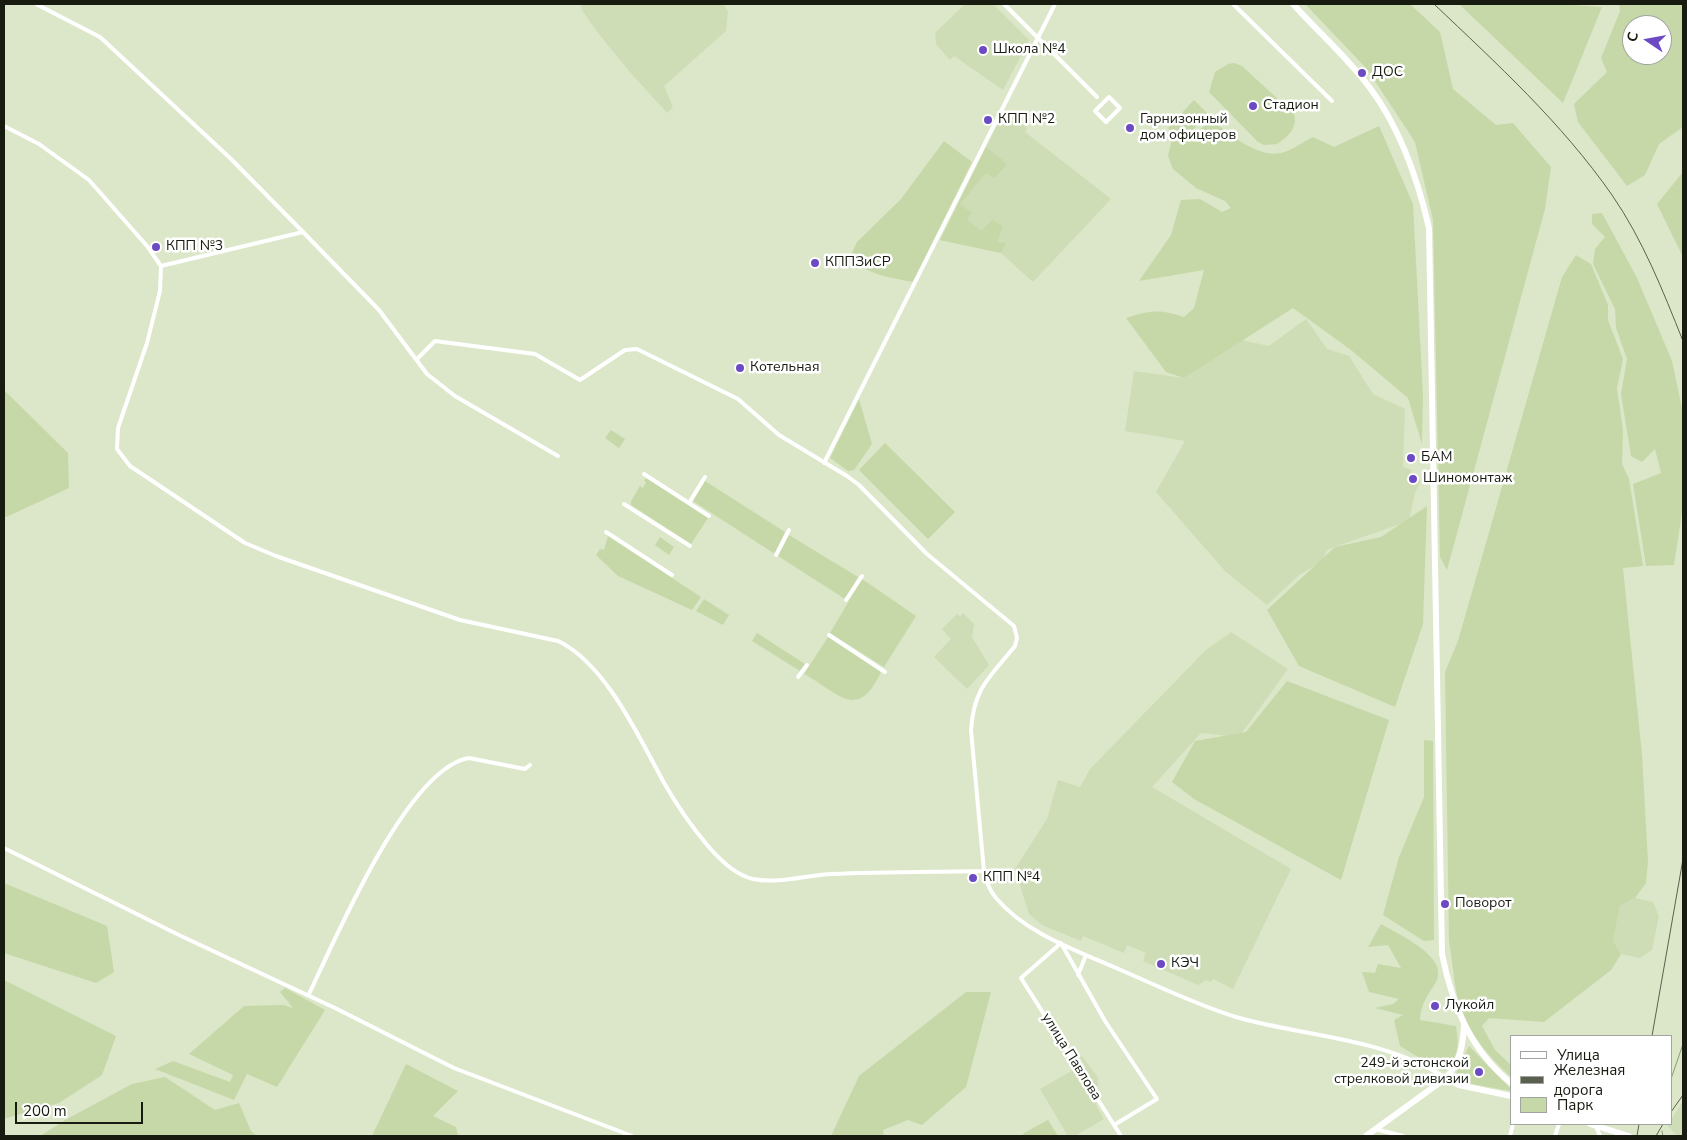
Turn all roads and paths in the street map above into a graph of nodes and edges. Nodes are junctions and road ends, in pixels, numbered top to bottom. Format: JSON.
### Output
{"nodes":[{"id":1,"x":36,"y":4,"type":"edge"},
{"id":2,"x":1004,"y":4,"type":"edge"},
{"id":3,"x":1055,"y":4,"type":"edge"},
{"id":4,"x":1233,"y":4,"type":"edge"},
{"id":5,"x":1293,"y":4,"type":"edge"},
{"id":6,"x":1037,"y":38,"type":"junction"},
{"id":7,"x":1097,"y":97,"type":"dead end"},
{"id":8,"x":1332,"y":101,"type":"dead end"},
{"id":9,"x":1095,"y":111,"type":"joint"},
{"id":10,"x":4,"y":126,"type":"edge"},
{"id":11,"x":303,"y":232,"type":"junction"},
{"id":12,"x":161,"y":266,"type":"junction"},
{"id":13,"x":416,"y":359,"type":"junction"},
{"id":14,"x":558,"y":456,"type":"dead end"},
{"id":15,"x":824,"y":463,"type":"junction"},
{"id":16,"x":644,"y":474,"type":"dead end"},
{"id":17,"x":705,"y":477,"type":"dead end"},
{"id":18,"x":689,"y":503,"type":"junction"},
{"id":19,"x":624,"y":504,"type":"dead end"},
{"id":20,"x":709,"y":516,"type":"dead end"},
{"id":21,"x":789,"y":530,"type":"dead end"},
{"id":22,"x":606,"y":532,"type":"dead end"},
{"id":23,"x":690,"y":546,"type":"dead end"},
{"id":24,"x":776,"y":555,"type":"dead end"},
{"id":25,"x":672,"y":575,"type":"dead end"},
{"id":26,"x":862,"y":576,"type":"dead end"},
{"id":27,"x":846,"y":600,"type":"dead end"},
{"id":28,"x":829,"y":635,"type":"dead end"},
{"id":29,"x":807,"y":665,"type":"dead end"},
{"id":30,"x":885,"y":672,"type":"dead end"},
{"id":31,"x":798,"y":677,"type":"dead end"},
{"id":32,"x":530,"y":765,"type":"dead end"},
{"id":33,"x":4,"y":848,"type":"edge"},
{"id":34,"x":984,"y":871,"type":"junction"},
{"id":35,"x":1061,"y":943,"type":"junction"},
{"id":36,"x":1086,"y":955,"type":"junction"},
{"id":37,"x":1078,"y":975,"type":"junction"},
{"id":38,"x":308,"y":994,"type":"junction"},
{"id":39,"x":1464,"y":1023,"type":"junction"},
{"id":40,"x":1446,"y":1078,"type":"junction"},
{"id":41,"x":1510,"y":1082,"type":"edge"},
{"id":42,"x":1510,"y":1096,"type":"edge"},
{"id":43,"x":1114,"y":1125,"type":"junction"},
{"id":44,"x":1593,"y":1125,"type":"edge"},
{"id":45,"x":1376,"y":1129,"type":"junction"},
{"id":46,"x":632,"y":1136,"type":"edge"},
{"id":47,"x":1121,"y":1136,"type":"edge"},
{"id":48,"x":1366,"y":1136,"type":"edge"},
{"id":49,"x":1403,"y":1136,"type":"edge"},
{"id":50,"x":1600,"y":1136,"type":"edge"},
{"id":51,"x":1629,"y":1136,"type":"edge"}],
"edges":[{"from":1,"to":11,"type":"street"},
{"from":2,"to":6,"type":"street"},
{"from":3,"to":6,"type":"street"},
{"from":4,"to":8,"type":"street"},
{"from":5,"to":39,"type":"main road"},
{"from":6,"to":7,"type":"street"},
{"from":6,"to":15,"type":"street"},
{"from":9,"to":9,"type":"street"},
{"from":10,"to":12,"type":"street"},
{"from":11,"to":12,"type":"street"},
{"from":11,"to":13,"type":"street"},
{"from":12,"to":34,"type":"street"},
{"from":13,"to":14,"type":"street"},
{"from":13,"to":15,"type":"street"},
{"from":15,"to":34,"type":"street"},
{"from":16,"to":18,"type":"street"},
{"from":17,"to":18,"type":"street"},
{"from":18,"to":20,"type":"street"},
{"from":19,"to":23,"type":"street"},
{"from":21,"to":24,"type":"street"},
{"from":22,"to":25,"type":"street"},
{"from":26,"to":27,"type":"street"},
{"from":28,"to":30,"type":"street"},
{"from":29,"to":31,"type":"street"},
{"from":32,"to":38,"type":"street"},
{"from":33,"to":38,"type":"street"},
{"from":34,"to":35,"type":"street"},
{"from":35,"to":36,"type":"street"},
{"from":35,"to":37,"type":"street"},
{"from":35,"to":43,"type":"street","name":"улица Павлова"},
{"from":36,"to":37,"type":"street"},
{"from":36,"to":40,"type":"street"},
{"from":37,"to":43,"type":"street"},
{"from":38,"to":46,"type":"street"},
{"from":39,"to":40,"type":"main road"},
{"from":39,"to":41,"type":"main road"},
{"from":40,"to":42,"type":"main road"},
{"from":40,"to":45,"type":"main road"},
{"from":43,"to":47,"type":"street","name":"улица Павлова"},
{"from":44,"to":50,"type":"street"},
{"from":44,"to":51,"type":"main road"},
{"from":45,"to":48,"type":"main road"},
{"from":45,"to":49,"type":"street"}]}
